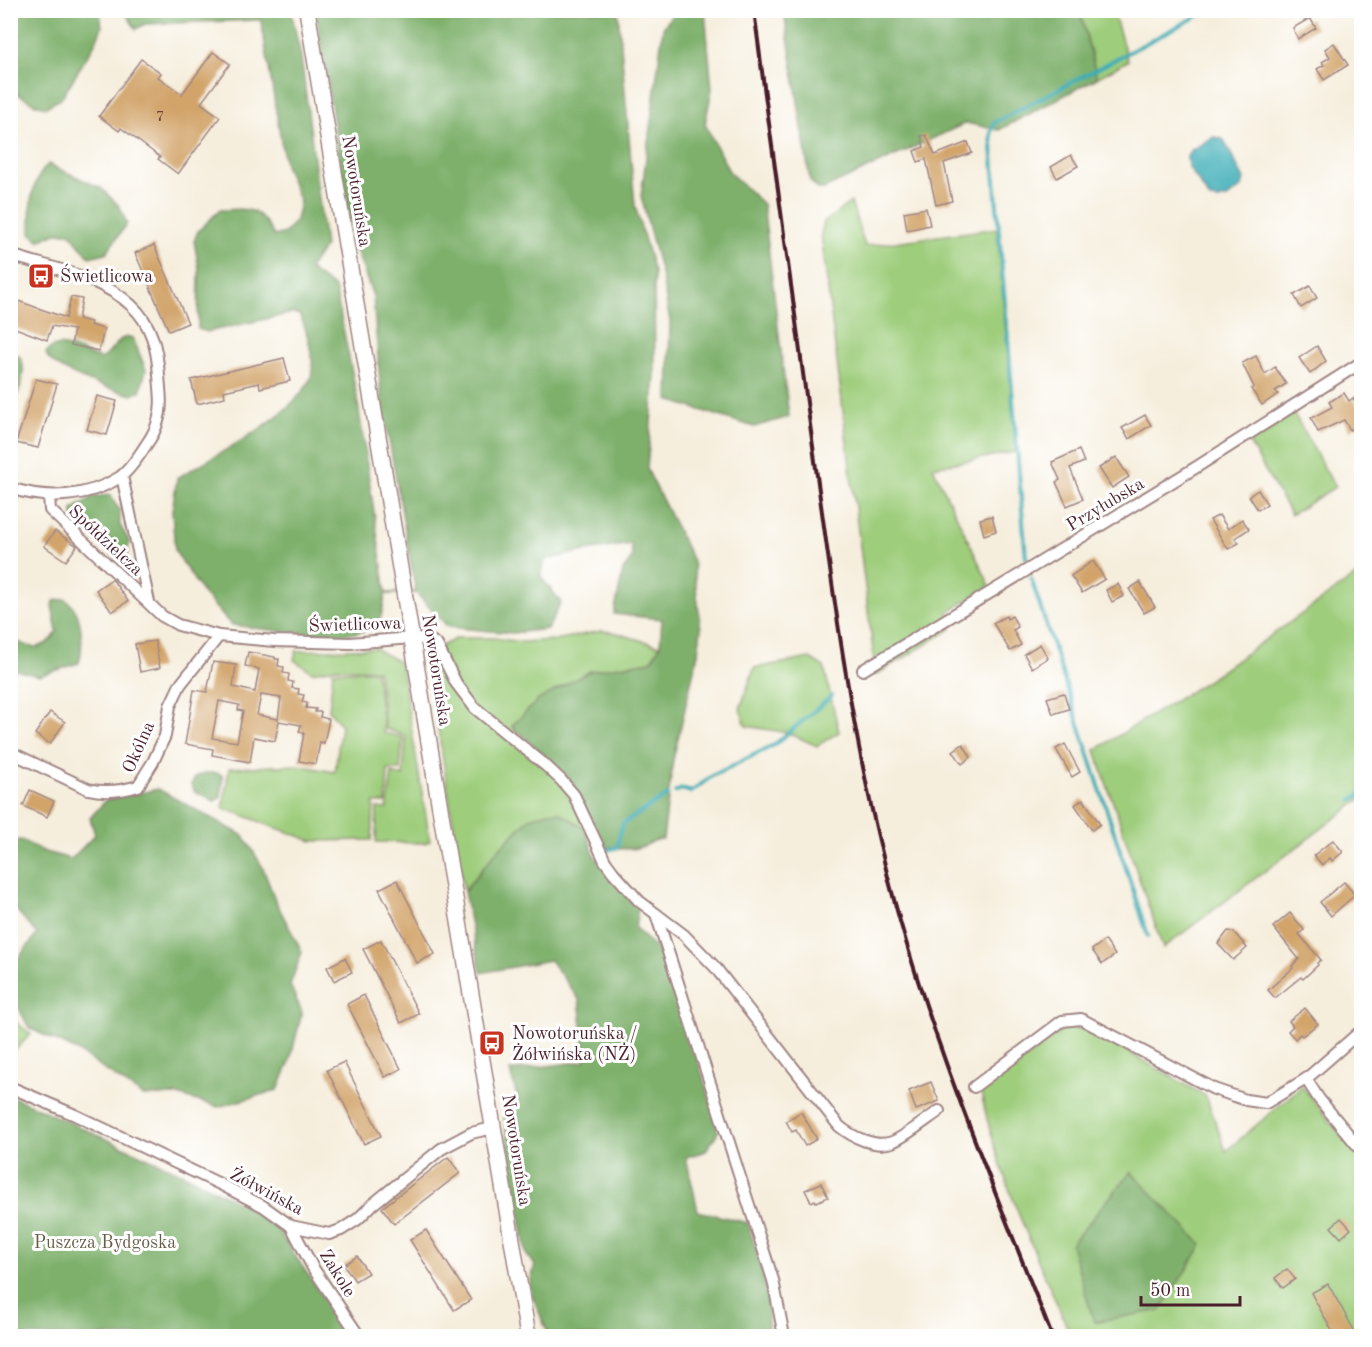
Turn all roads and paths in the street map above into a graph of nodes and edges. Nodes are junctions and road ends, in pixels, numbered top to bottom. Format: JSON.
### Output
{"nodes":[{"id":1,"x":307,"y":10,"type":"edge"},
{"id":2,"x":10,"y":255,"type":"edge"},
{"id":3,"x":1362,"y":362,"type":"edge"},
{"id":4,"x":122,"y":476,"type":"junction"},
{"id":5,"x":10,"y":488,"type":"edge"},
{"id":6,"x":49,"y":496,"type":"junction"},
{"id":7,"x":150,"y":603,"type":"junction"},
{"id":8,"x":219,"y":636,"type":"junction"},
{"id":9,"x":412,"y":638,"type":"junction"},
{"id":10,"x":863,"y":670,"type":"dead end"},
{"id":11,"x":10,"y":752,"type":"edge"},
{"id":12,"x":656,"y":914,"type":"junction"},
{"id":13,"x":1362,"y":1030,"type":"edge"},
{"id":14,"x":1306,"y":1079,"type":"junction"},
{"id":15,"x":10,"y":1087,"type":"edge"},
{"id":16,"x":974,"y":1088,"type":"dead end"},
{"id":17,"x":939,"y":1111,"type":"dead end"},
{"id":18,"x":494,"y":1128,"type":"junction"},
{"id":19,"x":1362,"y":1151,"type":"edge"},
{"id":20,"x":291,"y":1226,"type":"junction"},
{"id":21,"x":359,"y":1336,"type":"edge"},
{"id":22,"x":528,"y":1336,"type":"edge"},
{"id":23,"x":784,"y":1336,"type":"edge"}],
"edges":[{"from":1,"to":9,"type":"main road","name":"Nowotoruńska"},
{"from":2,"to":4,"type":"street"},
{"from":3,"to":10,"type":"street","name":"Przyłubska"},
{"from":4,"to":6,"type":"street","name":"Spółdzielcza"},
{"from":4,"to":7,"type":"street"},
{"from":5,"to":6,"type":"street","name":"Spółdzielcza"},
{"from":6,"to":7,"type":"street","name":"Spółdzielcza"},
{"from":7,"to":8,"type":"street","name":"Świetlicowa"},
{"from":8,"to":9,"type":"street","name":"Świetlicowa"},
{"from":8,"to":11,"type":"street","name":"Okólna"},
{"from":9,"to":12,"type":"street"},
{"from":9,"to":18,"type":"main road","name":"Nowotoruńska"},
{"from":12,"to":17,"type":"street"},
{"from":12,"to":23,"type":"street"},
{"from":13,"to":14,"type":"street"},
{"from":14,"to":16,"type":"street"},
{"from":14,"to":19,"type":"street"},
{"from":15,"to":20,"type":"street","name":"Żółwińska"},
{"from":18,"to":20,"type":"street","name":"Żółwińska"},
{"from":18,"to":22,"type":"main road","name":"Nowotoruńska"},
{"from":20,"to":21,"type":"street","name":"Zakole"}]}
